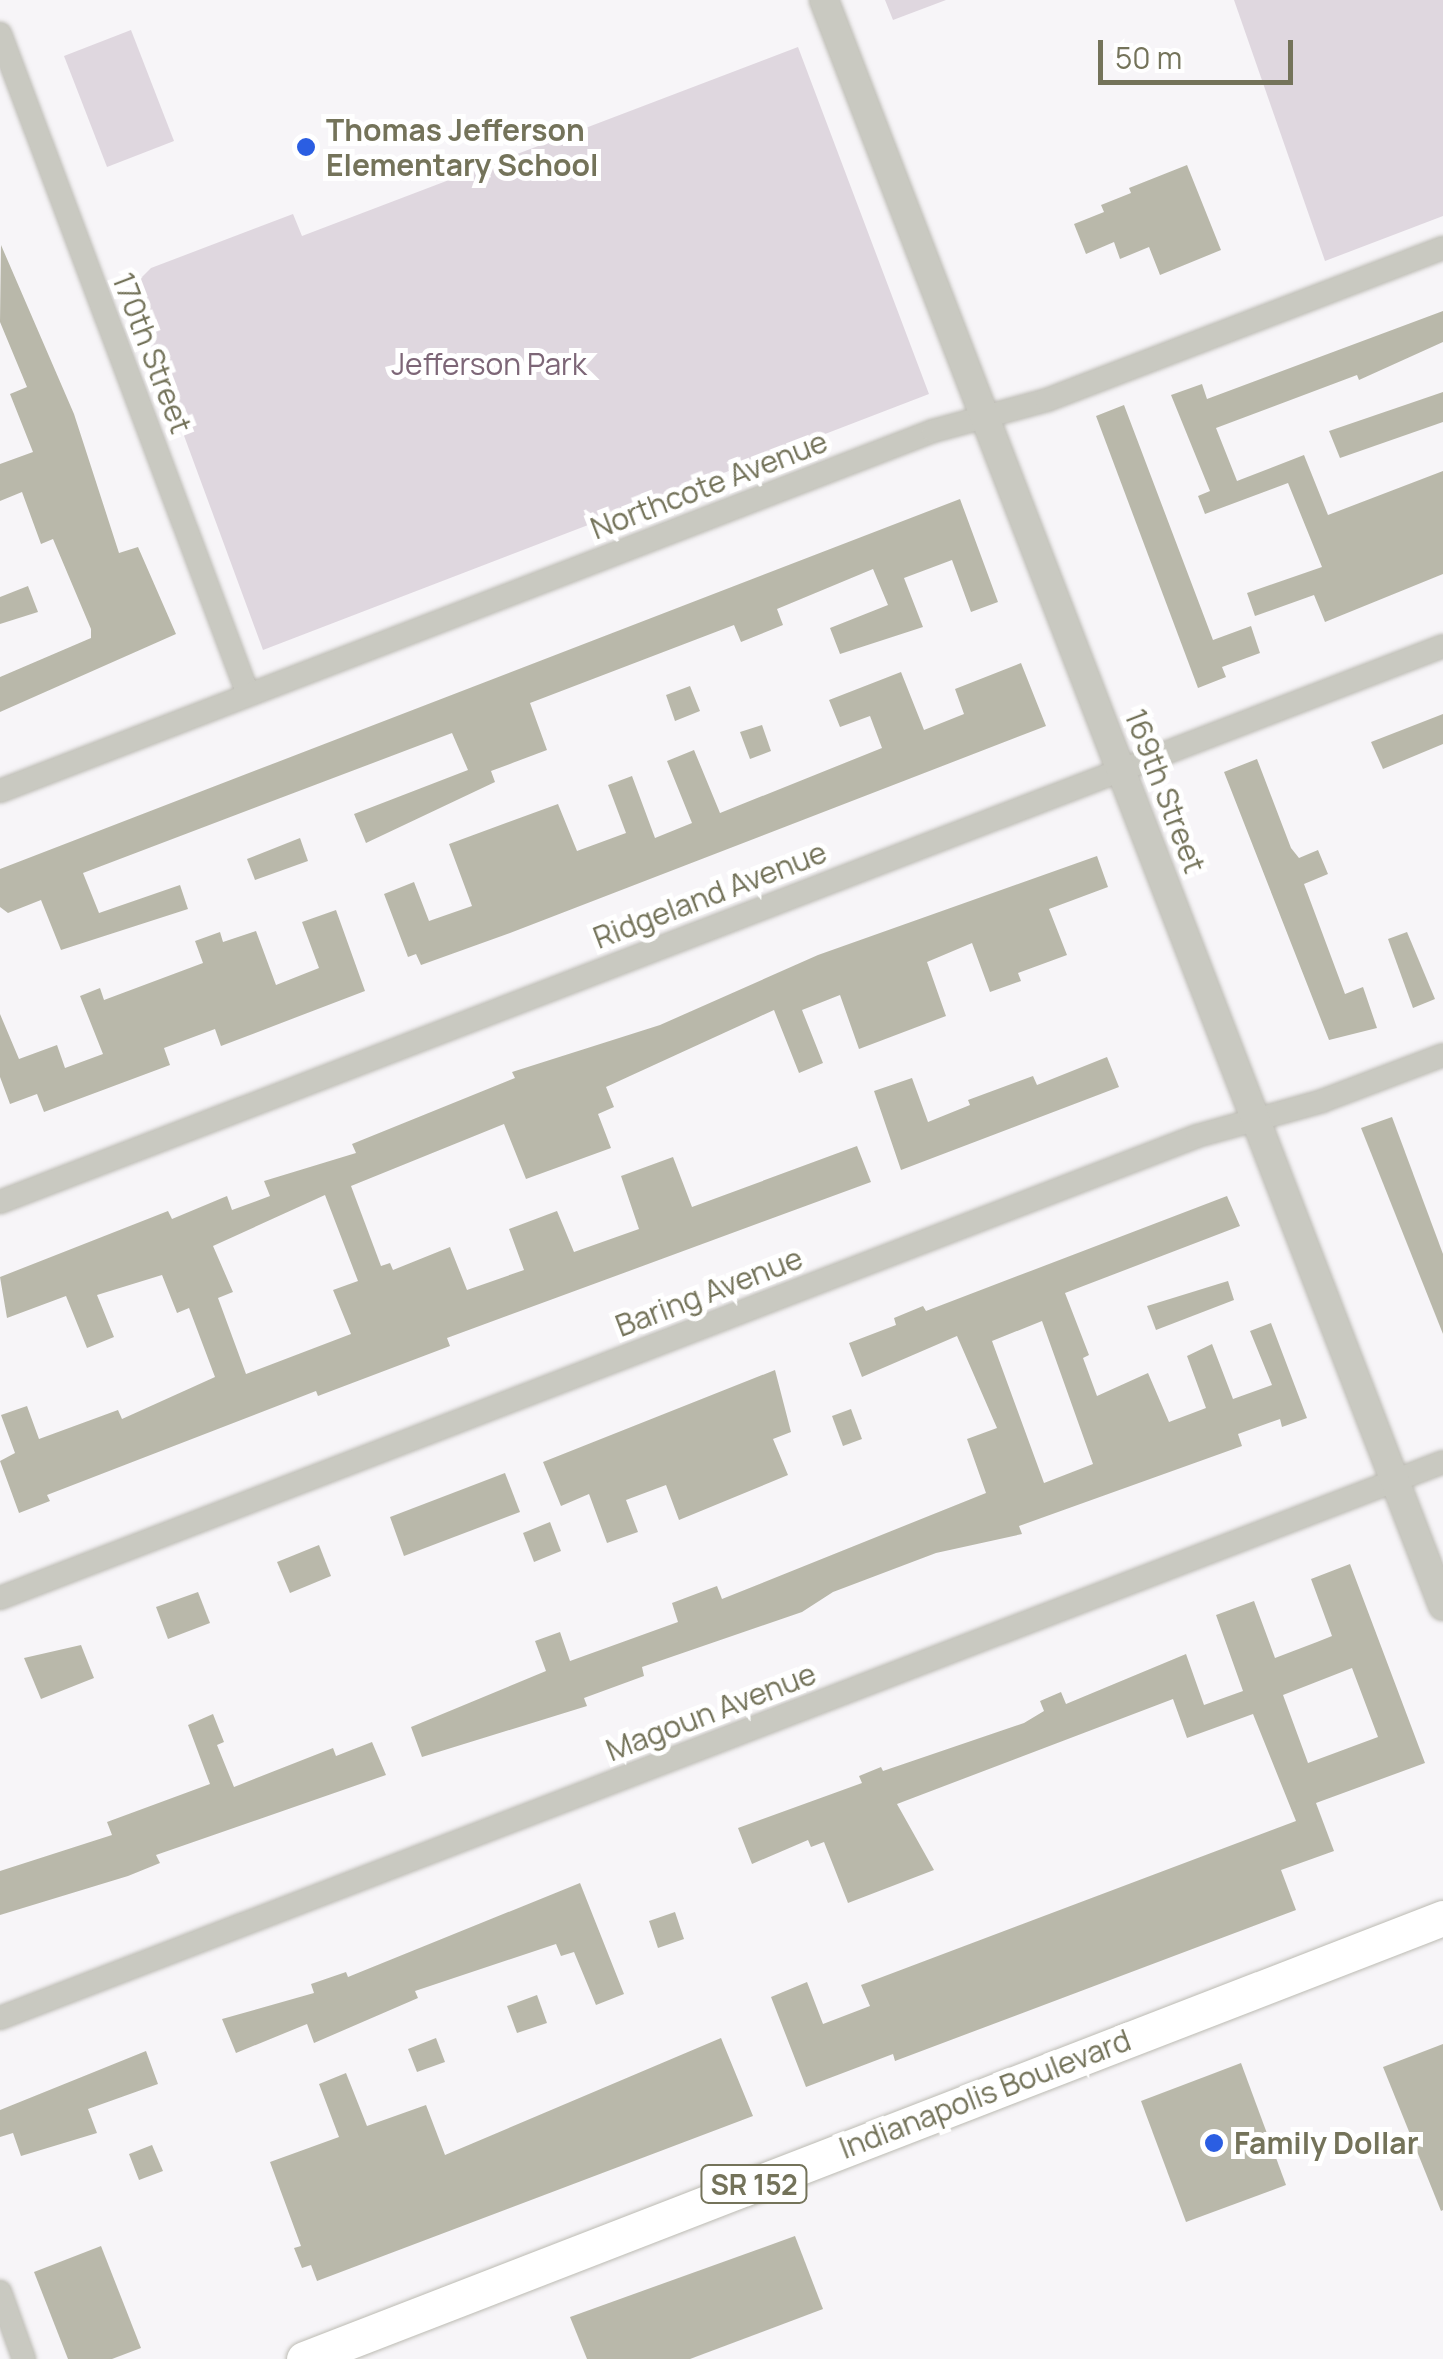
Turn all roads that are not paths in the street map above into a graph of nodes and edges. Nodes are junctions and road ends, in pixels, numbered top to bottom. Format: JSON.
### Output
{"nodes":[{"id":1,"x":824,"y":0,"type":"edge"},
{"id":2,"x":0,"y":34,"type":"edge"},
{"id":3,"x":1443,"y":248,"type":"edge"},
{"id":4,"x":985,"y":417,"type":"junction"},
{"id":5,"x":1443,"y":646,"type":"edge"},
{"id":6,"x":248,"y":694,"type":"junction"},
{"id":7,"x":1122,"y":768,"type":"junction"},
{"id":8,"x":0,"y":791,"type":"edge"},
{"id":9,"x":1443,"y":1055,"type":"edge"},
{"id":10,"x":1258,"y":1119,"type":"junction"},
{"id":11,"x":0,"y":1202,"type":"edge"},
{"id":12,"x":1443,"y":1462,"type":"edge"},
{"id":13,"x":1397,"y":1480,"type":"junction"},
{"id":14,"x":0,"y":1598,"type":"edge"},
{"id":15,"x":1443,"y":1606,"type":"edge"},
{"id":16,"x":1443,"y":1918,"type":"edge"},
{"id":17,"x":0,"y":2018,"type":"edge"},
{"id":18,"x":0,"y":2292,"type":"edge"},
{"id":19,"x":24,"y":2359,"type":"edge"},
{"id":20,"x":304,"y":2359,"type":"edge"}],
"edges":[{"from":1,"to":4,"type":"street","name":"169th Street"},
{"from":2,"to":6,"type":"street","name":"170th Street"},
{"from":3,"to":4,"type":"street","name":"Northcote Avenue"},
{"from":4,"to":6,"type":"street","name":"Northcote Avenue"},
{"from":4,"to":7,"type":"street","name":"169th Street"},
{"from":5,"to":7,"type":"street","name":"Ridgeland Avenue"},
{"from":6,"to":8,"type":"street","name":"Northcote Avenue"},
{"from":7,"to":10,"type":"street","name":"169th Street"},
{"from":7,"to":11,"type":"street","name":"Ridgeland Avenue"},
{"from":9,"to":10,"type":"street","name":"Baring Avenue"},
{"from":10,"to":13,"type":"street","name":"169th Street"},
{"from":10,"to":14,"type":"street","name":"Baring Avenue"},
{"from":12,"to":13,"type":"street","name":"Magoun Avenue"},
{"from":13,"to":15,"type":"street","name":"169th Street"},
{"from":13,"to":17,"type":"street","name":"Magoun Avenue"},
{"from":16,"to":20,"type":"main road","name":"Indianapolis Boulevard","number":"SR 152"},
{"from":18,"to":19,"type":"street"}]}
